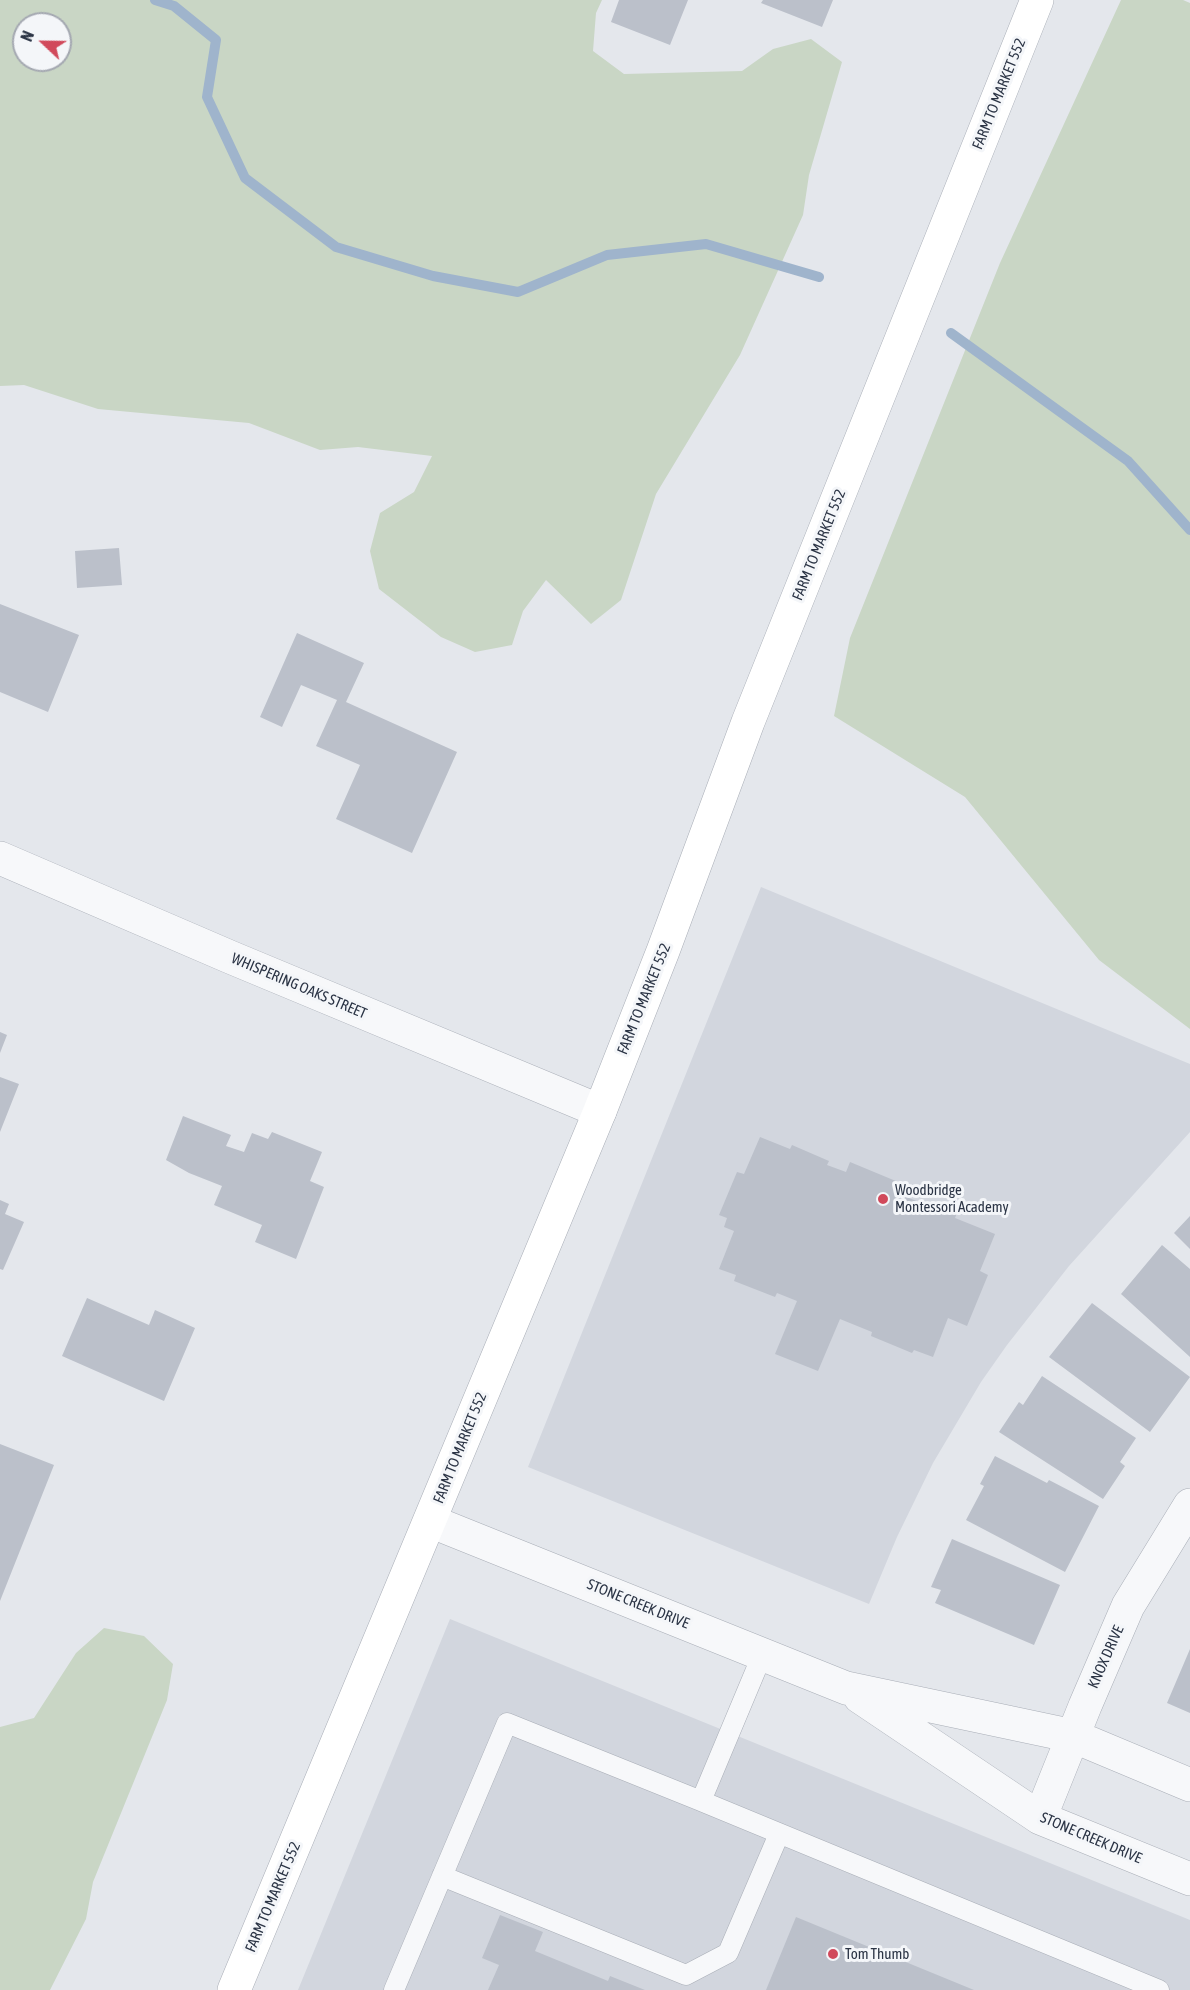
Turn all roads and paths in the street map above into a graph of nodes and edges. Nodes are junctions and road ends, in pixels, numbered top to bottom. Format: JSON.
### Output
{"nodes":[{"id":1,"x":1036,"y":0,"type":"edge"},
{"id":2,"x":0,"y":858,"type":"edge"},
{"id":3,"x":600,"y":1111,"type":"junction"},
{"id":4,"x":1190,"y":1504,"type":"edge"},
{"id":5,"x":430,"y":1521,"type":"junction"},
{"id":6,"x":763,"y":1653,"type":"junction"},
{"id":7,"x":846,"y":1688,"type":"junction"},
{"id":8,"x":1073,"y":1736,"type":"junction"},
{"id":9,"x":1190,"y":1785,"type":"edge"},
{"id":10,"x":701,"y":1801,"type":"junction"},
{"id":11,"x":1040,"y":1818,"type":"junction"},
{"id":12,"x":779,"y":1834,"type":"junction"},
{"id":13,"x":442,"y":1876,"type":"junction"},
{"id":14,"x":1190,"y":1879,"type":"edge"},
{"id":15,"x":234,"y":1990,"type":"edge"},
{"id":16,"x":394,"y":1990,"type":"edge"},
{"id":17,"x":1159,"y":1990,"type":"edge"}],
"edges":[{"from":1,"to":3,"type":"main road","name":"FARM TO MARKET 552"},
{"from":2,"to":3,"type":"street","name":"WHISPERING OAKS STREET"},
{"from":3,"to":5,"type":"main road","name":"FARM TO MARKET 552"},
{"from":4,"to":8,"type":"street","name":"KNOX DRIVE"},
{"from":5,"to":6,"type":"street","name":"STONE CREEK DRIVE"},
{"from":5,"to":15,"type":"main road","name":"FARM TO MARKET 552"},
{"from":6,"to":7,"type":"street","name":"STONE CREEK DRIVE"},
{"from":6,"to":10,"type":"lane"},
{"from":7,"to":8,"type":"street","name":"STONE CREEK DRIVE"},
{"from":7,"to":11,"type":"street","name":"STONE CREEK DRIVE"},
{"from":8,"to":9,"type":"street","name":"STONE CREEK DRIVE"},
{"from":8,"to":11,"type":"street","name":"KNOX DRIVE"},
{"from":10,"to":12,"type":"lane"},
{"from":10,"to":13,"type":"lane"},
{"from":11,"to":14,"type":"street","name":"STONE CREEK DRIVE"},
{"from":12,"to":13,"type":"lane"},
{"from":12,"to":17,"type":"lane"},
{"from":13,"to":16,"type":"lane"}]}
